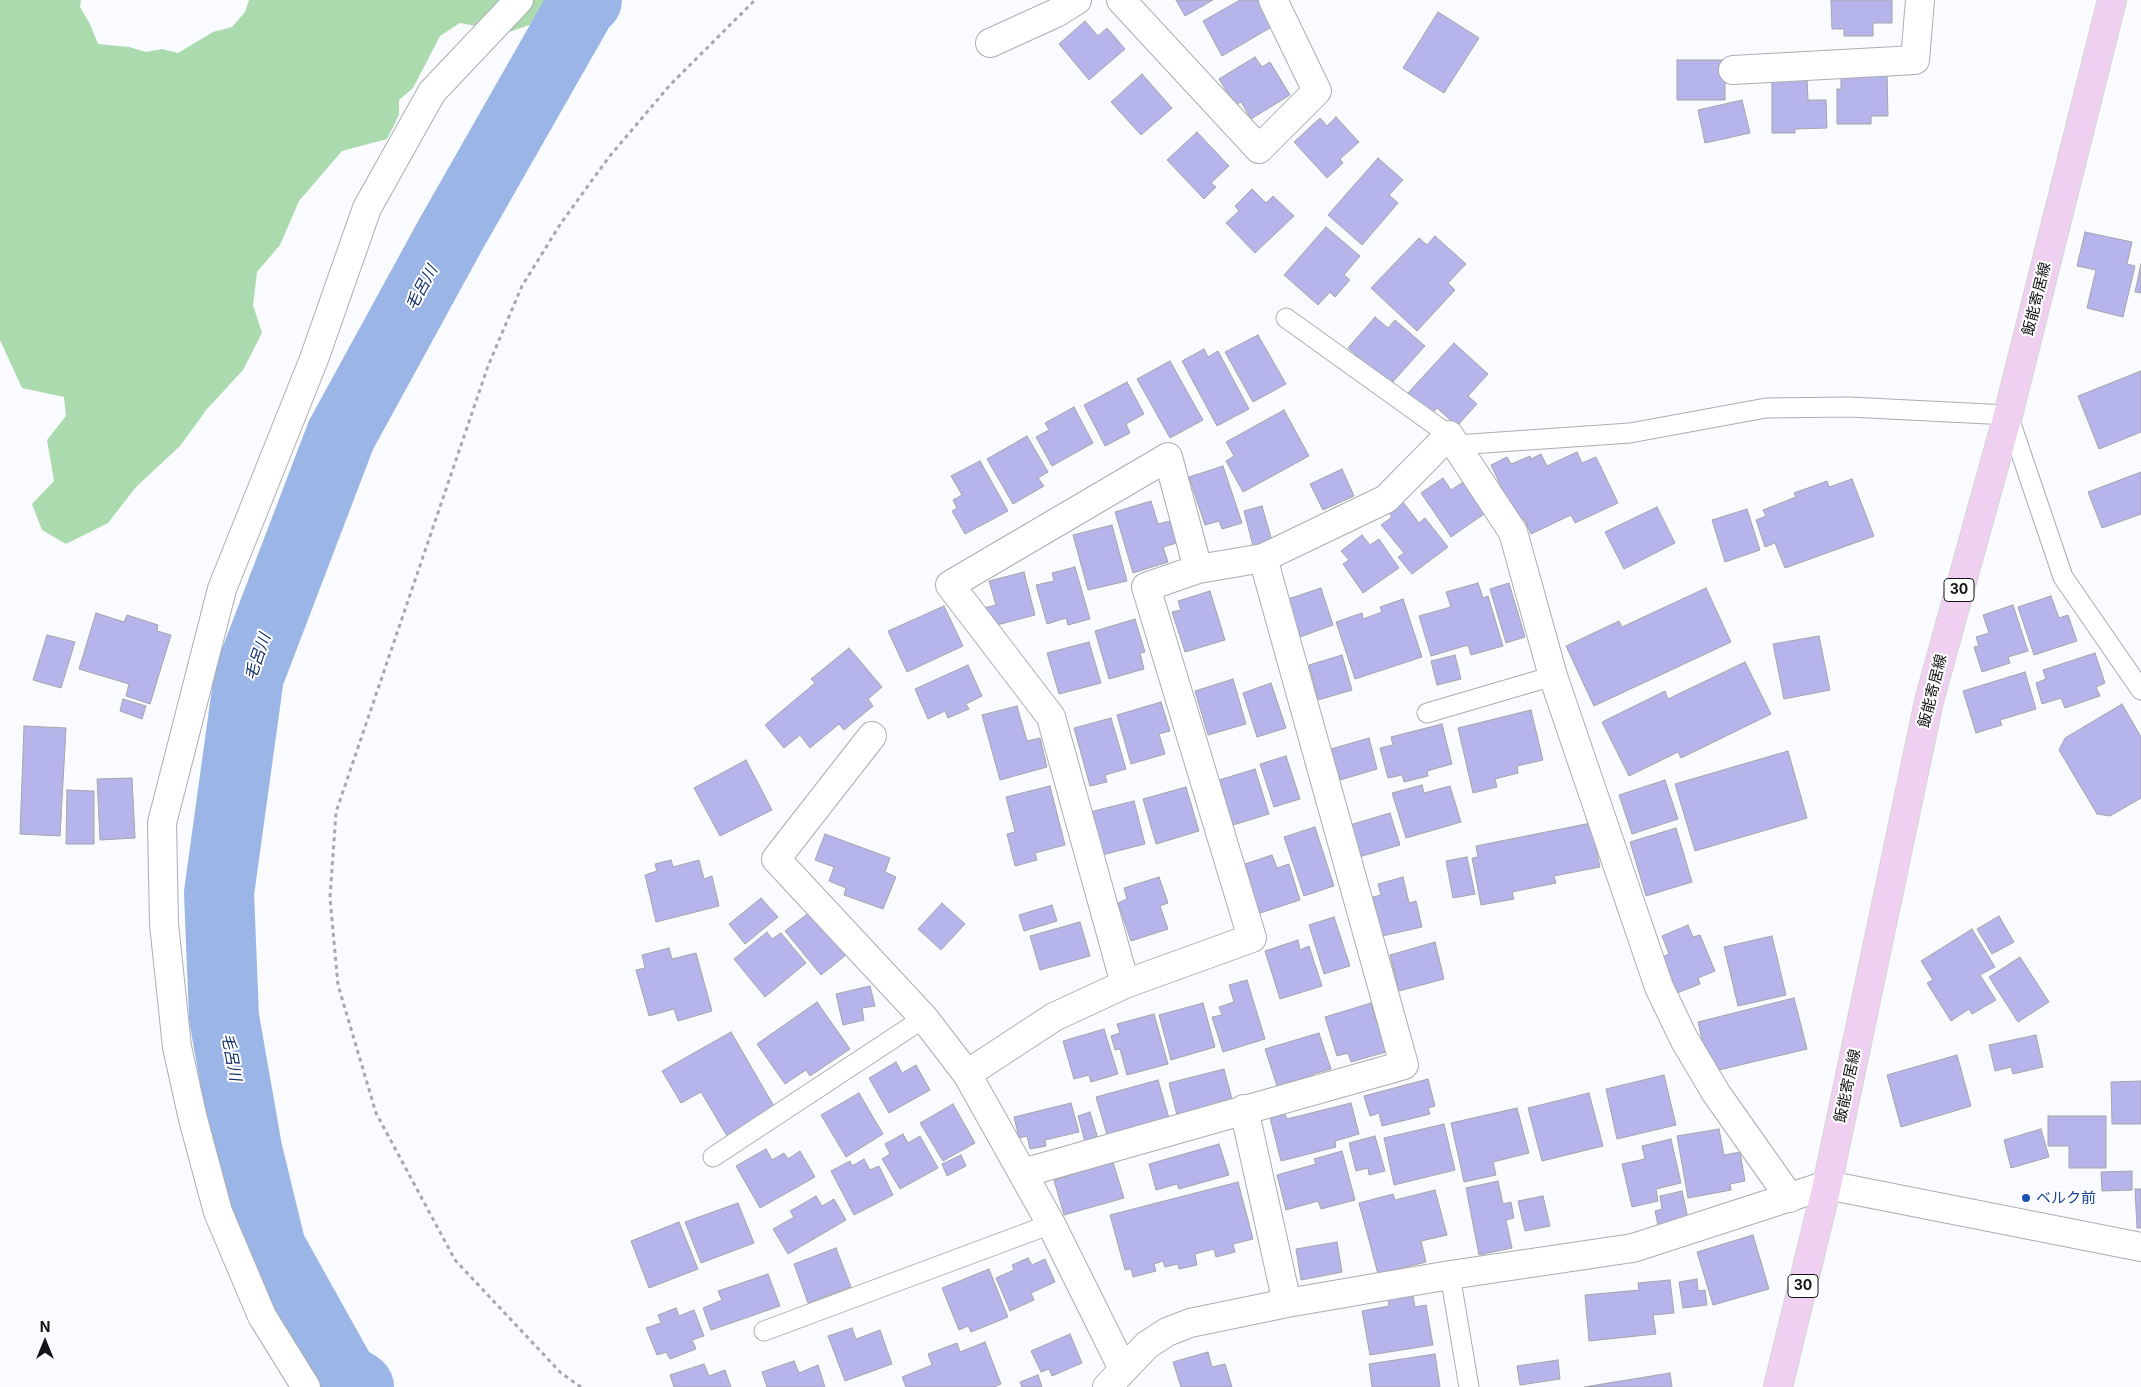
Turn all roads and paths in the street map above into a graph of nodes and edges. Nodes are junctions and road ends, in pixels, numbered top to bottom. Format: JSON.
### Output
{"nodes":[{"id":1,"x":519,"y":0,"type":"edge"},
{"id":2,"x":755,"y":0,"type":"edge"},
{"id":3,"x":1077,"y":0,"type":"edge"},
{"id":4,"x":1121,"y":0,"type":"edge"},
{"id":5,"x":1273,"y":0,"type":"edge"},
{"id":6,"x":1920,"y":0,"type":"edge"},
{"id":7,"x":2112,"y":0,"type":"edge"},
{"id":8,"x":990,"y":43,"type":"dead end"},
{"id":9,"x":1733,"y":70,"type":"dead end"},
{"id":10,"x":1286,"y":318,"type":"dead end"},
{"id":11,"x":2008,"y":415,"type":"junction"},
{"id":12,"x":1453,"y":440,"type":"junction"},
{"id":13,"x":1263,"y":558,"type":"junction"},
{"id":14,"x":1198,"y":570,"type":"junction"},
{"id":15,"x":1553,"y":676,"type":"junction"},
{"id":16,"x":2141,"y":690,"type":"edge"},
{"id":17,"x":1427,"y":713,"type":"dead end"},
{"id":18,"x":872,"y":736,"type":"dead end"},
{"id":19,"x":1125,"y":984,"type":"junction"},
{"id":20,"x":924,"y":1018,"type":"junction"},
{"id":21,"x":967,"y":1074,"type":"junction"},
{"id":22,"x":1244,"y":1109,"type":"junction"},
{"id":23,"x":713,"y":1157,"type":"dead end"},
{"id":24,"x":1023,"y":1174,"type":"junction"},
{"id":25,"x":1827,"y":1185,"type":"junction"},
{"id":26,"x":1790,"y":1198,"type":"junction"},
{"id":27,"x":1051,"y":1224,"type":"junction"},
{"id":28,"x":2141,"y":1247,"type":"edge"},
{"id":29,"x":1450,"y":1275,"type":"junction"},
{"id":30,"x":1287,"y":1303,"type":"junction"},
{"id":31,"x":764,"y":1331,"type":"dead end"},
{"id":32,"x":1115,"y":1378,"type":"edge"},
{"id":33,"x":306,"y":1387,"type":"edge"},
{"id":34,"x":580,"y":1387,"type":"edge"},
{"id":35,"x":1468,"y":1387,"type":"edge"},
{"id":36,"x":1778,"y":1387,"type":"edge"}],
"edges":[{"from":1,"to":33,"type":"street"},
{"from":2,"to":34,"type":"path"},
{"from":3,"to":8,"type":"street"},
{"from":4,"to":5,"type":"street"},
{"from":6,"to":9,"type":"street"},
{"from":7,"to":11,"type":"main road","name":"飯能寄居線","number":"30"},
{"from":10,"to":12,"type":"lane"},
{"from":11,"to":12,"type":"lane"},
{"from":11,"to":16,"type":"lane"},
{"from":11,"to":25,"type":"main road","name":"飯能寄居線","number":"30"},
{"from":12,"to":13,"type":"street"},
{"from":12,"to":15,"type":"street"},
{"from":13,"to":14,"type":"street"},
{"from":13,"to":22,"type":"street"},
{"from":14,"to":19,"type":"street"},
{"from":14,"to":19,"type":"street"},
{"from":15,"to":17,"type":"lane"},
{"from":15,"to":26,"type":"street"},
{"from":18,"to":20,"type":"street"},
{"from":19,"to":21,"type":"street"},
{"from":20,"to":21,"type":"street"},
{"from":20,"to":23,"type":"lane"},
{"from":21,"to":24,"type":"street"},
{"from":22,"to":24,"type":"street"},
{"from":22,"to":30,"type":"street"},
{"from":24,"to":27,"type":"street"},
{"from":25,"to":26,"type":"street"},
{"from":25,"to":28,"type":"street"},
{"from":25,"to":36,"type":"main road","name":"飯能寄居線","number":"30"},
{"from":26,"to":29,"type":"street"},
{"from":27,"to":31,"type":"lane"},
{"from":27,"to":32,"type":"street"},
{"from":29,"to":30,"type":"street"},
{"from":29,"to":35,"type":"lane"},
{"from":30,"to":32,"type":"street"}]}
